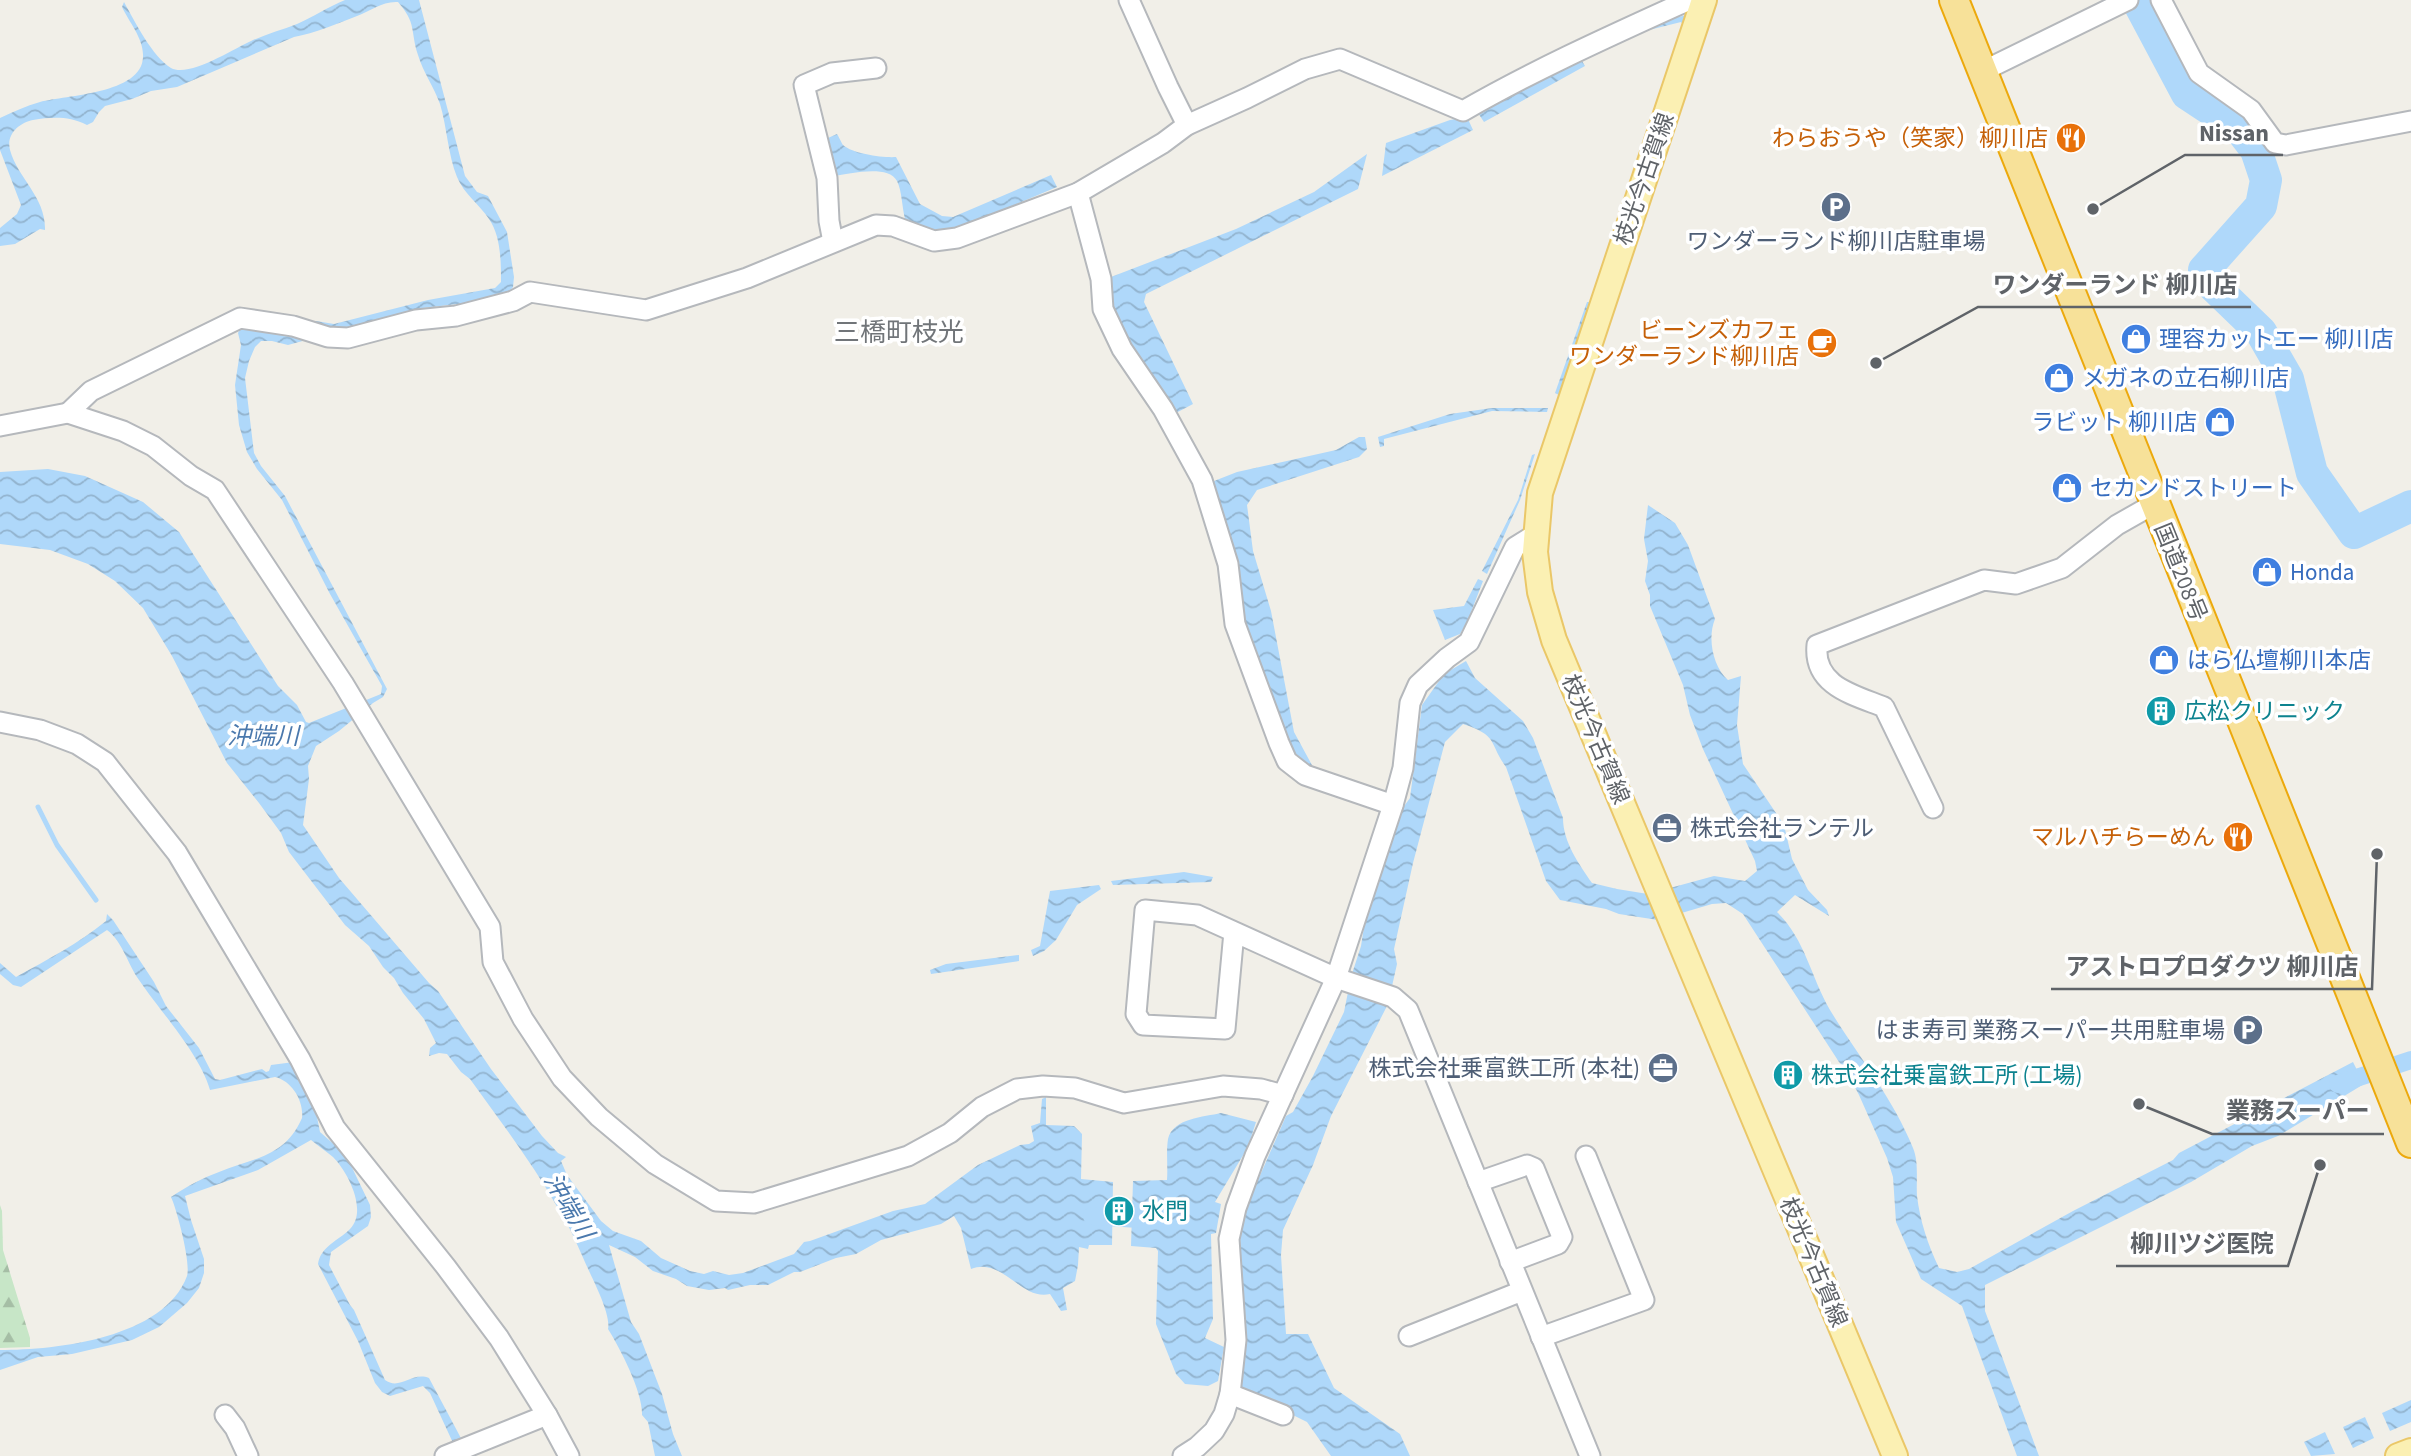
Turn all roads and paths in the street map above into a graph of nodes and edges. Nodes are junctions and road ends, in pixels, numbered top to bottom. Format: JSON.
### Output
{"nodes":[{"id":1,"x":1129,"y":0,"type":"edge"},
{"id":2,"x":1689,"y":0,"type":"edge"},
{"id":3,"x":1704,"y":0,"type":"edge"},
{"id":4,"x":1954,"y":0,"type":"edge"},
{"id":5,"x":2129,"y":0,"type":"edge"},
{"id":6,"x":2161,"y":0,"type":"edge"},
{"id":7,"x":876,"y":68,"type":"dead end"},
{"id":8,"x":1981,"y":72,"type":"junction"},
{"id":9,"x":2411,"y":121,"type":"edge"},
{"id":10,"x":1187,"y":125,"type":"junction"},
{"id":11,"x":1078,"y":193,"type":"junction"},
{"id":12,"x":833,"y":242,"type":"junction"},
{"id":13,"x":68,"y":413,"type":"junction"},
{"id":14,"x":0,"y":426,"type":"edge"},
{"id":15,"x":2154,"y":504,"type":"junction"},
{"id":16,"x":1536,"y":534,"type":"junction"},
{"id":17,"x":0,"y":722,"type":"edge"},
{"id":18,"x":1393,"y":805,"type":"junction"},
{"id":19,"x":1933,"y":808,"type":"dead end"},
{"id":20,"x":1234,"y":932,"type":"junction"},
{"id":21,"x":1336,"y":978,"type":"junction"},
{"id":22,"x":1283,"y":1095,"type":"junction"},
{"id":23,"x":2411,"y":1143,"type":"edge"},
{"id":24,"x":1586,"y":1156,"type":"dead end"},
{"id":25,"x":1478,"y":1182,"type":"junction"},
{"id":26,"x":1510,"y":1262,"type":"junction"},
{"id":27,"x":1522,"y":1291,"type":"junction"},
{"id":28,"x":1409,"y":1336,"type":"dead end"},
{"id":29,"x":1541,"y":1337,"type":"junction"},
{"id":30,"x":1230,"y":1394,"type":"junction"},
{"id":31,"x":225,"y":1415,"type":"dead end"},
{"id":32,"x":547,"y":1415,"type":"junction"},
{"id":33,"x":1283,"y":1415,"type":"dead end"},
{"id":34,"x":454,"y":1451,"type":"edge"},
{"id":35,"x":2411,"y":1451,"type":"edge"},
{"id":36,"x":248,"y":1456,"type":"edge"},
{"id":37,"x":569,"y":1456,"type":"edge"},
{"id":38,"x":1184,"y":1456,"type":"edge"},
{"id":39,"x":1590,"y":1456,"type":"edge"},
{"id":40,"x":1895,"y":1456,"type":"edge"},
{"id":41,"x":2398,"y":1456,"type":"edge"}],
"edges":[{"from":1,"to":10,"type":"street"},
{"from":2,"to":10,"type":"street"},
{"from":3,"to":16,"type":"main road","name":"枝光今古賀線"},
{"from":4,"to":8,"type":"highway","name":"国道208号"},
{"from":5,"to":8,"type":"street"},
{"from":6,"to":9,"type":"street"},
{"from":7,"to":12,"type":"street"},
{"from":8,"to":15,"type":"highway","name":"国道208号"},
{"from":10,"to":11,"type":"street"},
{"from":11,"to":12,"type":"street"},
{"from":11,"to":18,"type":"street"},
{"from":12,"to":13,"type":"street"},
{"from":13,"to":14,"type":"street"},
{"from":13,"to":22,"type":"street"},
{"from":15,"to":19,"type":"street"},
{"from":15,"to":23,"type":"highway","name":"国道208号"},
{"from":16,"to":18,"type":"street"},
{"from":16,"to":40,"type":"main road","name":"枝光今古賀線"},
{"from":17,"to":32,"type":"street"},
{"from":18,"to":21,"type":"street"},
{"from":20,"to":20,"type":"street"},
{"from":20,"to":21,"type":"street"},
{"from":21,"to":22,"type":"street"},
{"from":21,"to":25,"type":"street"},
{"from":22,"to":30,"type":"street"},
{"from":24,"to":29,"type":"street"},
{"from":25,"to":26,"type":"street"},
{"from":25,"to":26,"type":"street"},
{"from":26,"to":27,"type":"street"},
{"from":27,"to":28,"type":"street"},
{"from":27,"to":29,"type":"street"},
{"from":29,"to":39,"type":"street"},
{"from":30,"to":33,"type":"street"},
{"from":30,"to":38,"type":"street"},
{"from":31,"to":36,"type":"street"},
{"from":32,"to":34,"type":"street"},
{"from":32,"to":37,"type":"street"},
{"from":35,"to":41,"type":"main road"}]}
